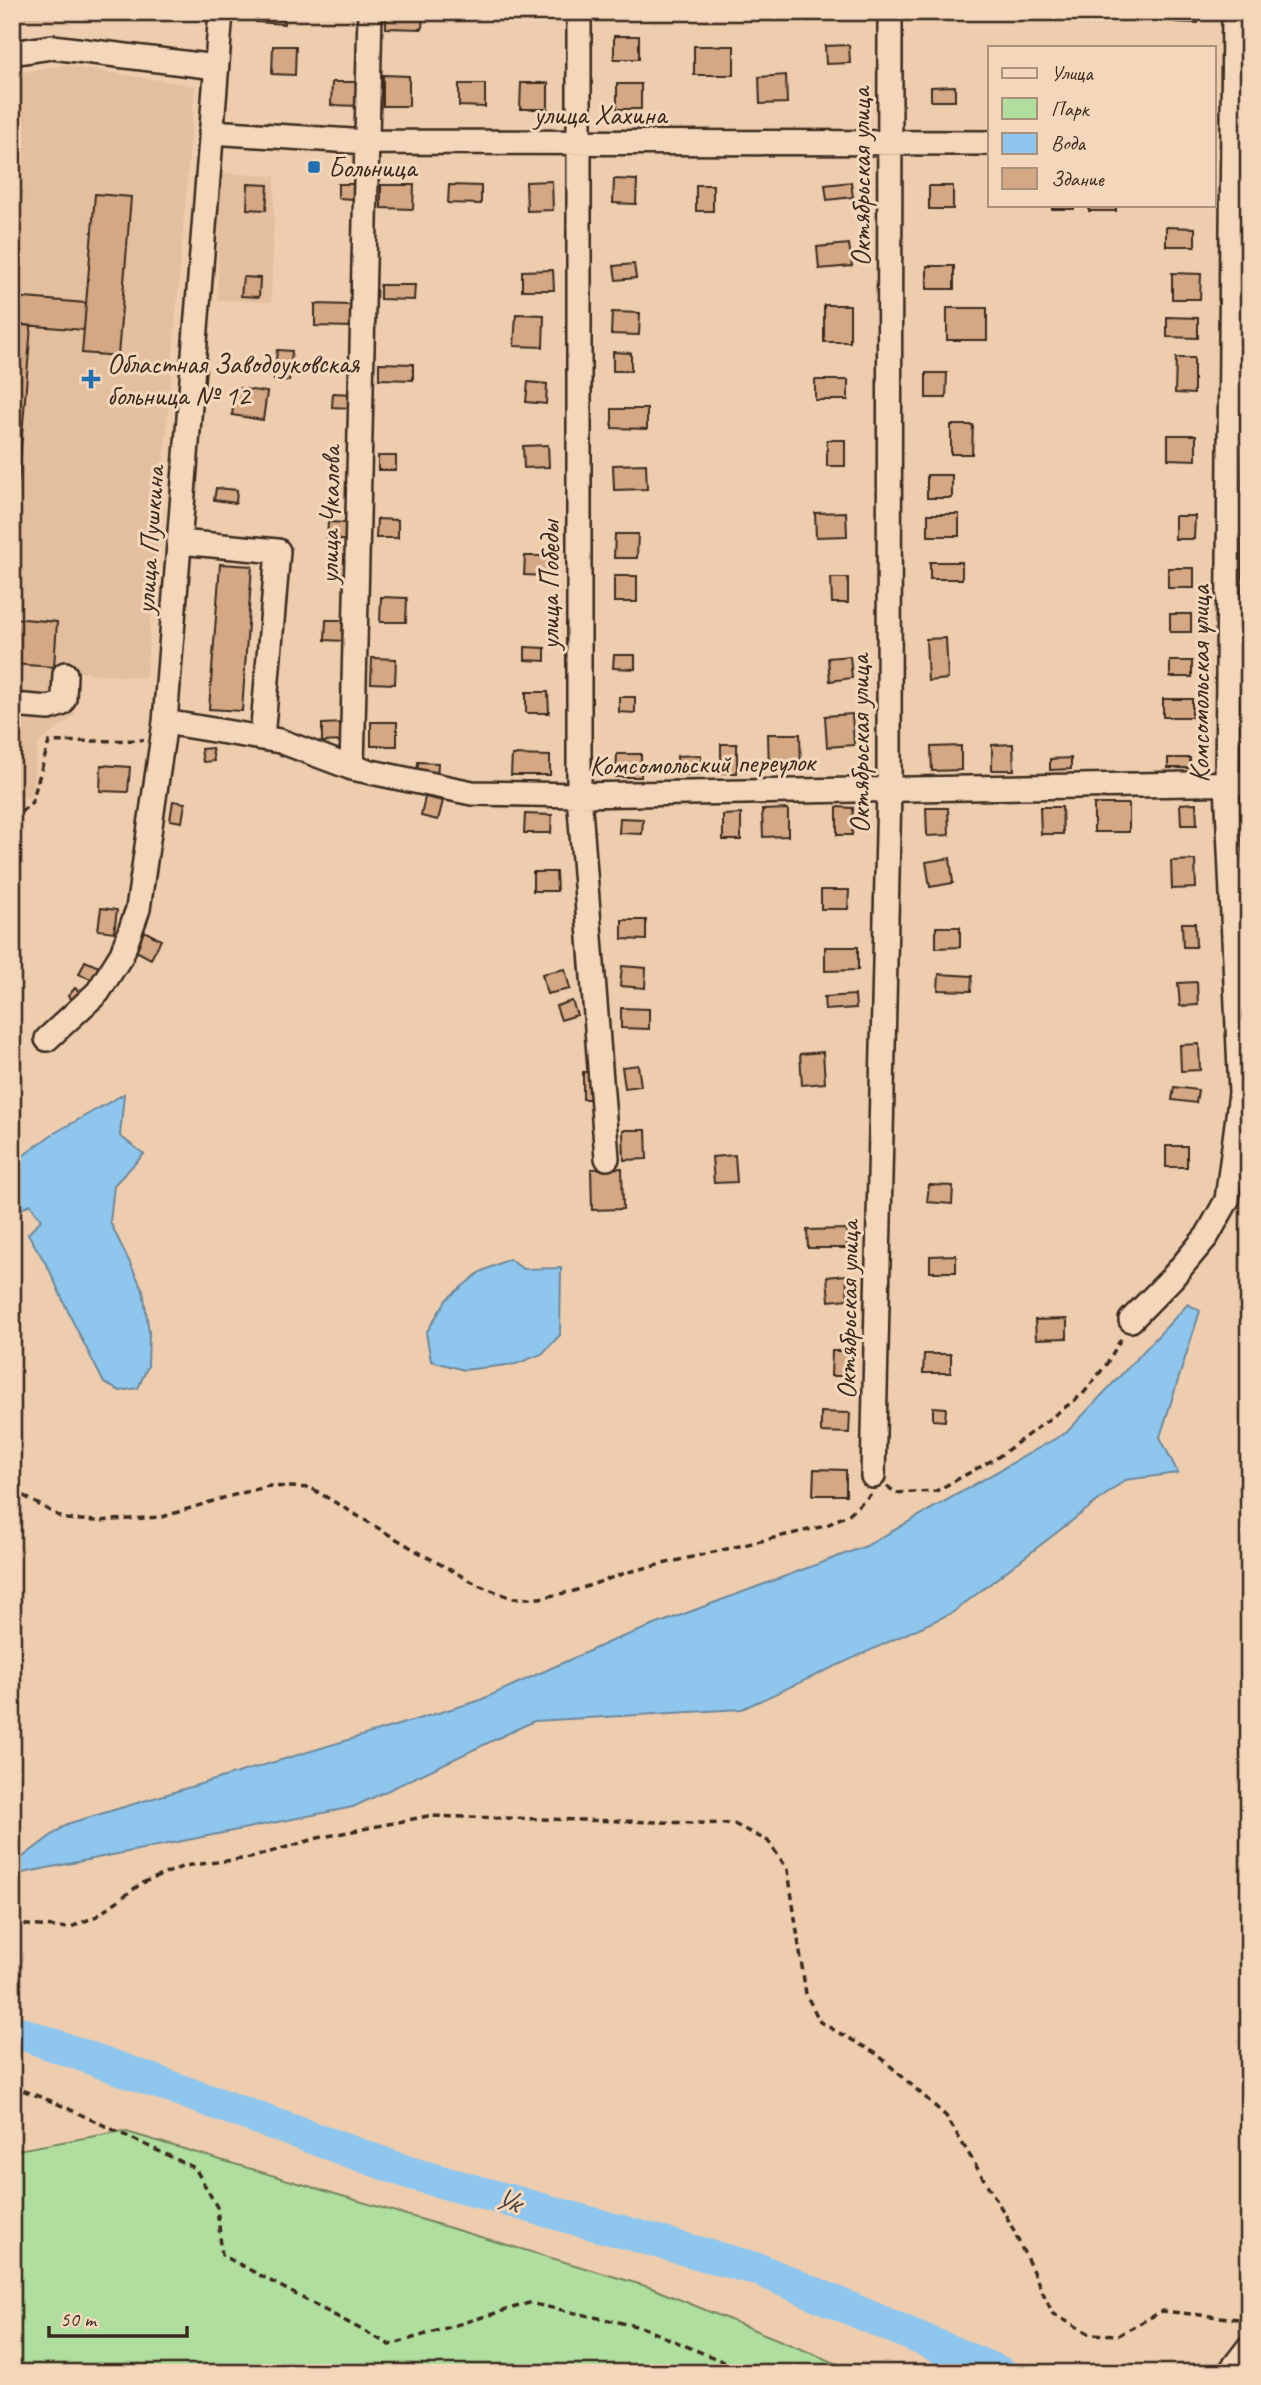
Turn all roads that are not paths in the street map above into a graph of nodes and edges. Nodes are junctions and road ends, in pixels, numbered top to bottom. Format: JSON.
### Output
{"nodes":[{"id":1,"x":221,"y":12,"type":"edge"},
{"id":2,"x":370,"y":12,"type":"edge"},
{"id":3,"x":579,"y":12,"type":"edge"},
{"id":4,"x":890,"y":12,"type":"edge"},
{"id":5,"x":1234,"y":12,"type":"edge"},
{"id":6,"x":12,"y":53,"type":"edge"},
{"id":7,"x":216,"y":67,"type":"junction"},
{"id":8,"x":211,"y":132,"type":"junction"},
{"id":9,"x":1232,"y":140,"type":"edge"},
{"id":10,"x":368,"y":142,"type":"junction"},
{"id":11,"x":988,"y":143,"type":"edge"},
{"id":12,"x":579,"y":144,"type":"junction"},
{"id":13,"x":889,"y":144,"type":"junction"},
{"id":14,"x":179,"y":542,"type":"junction"},
{"id":15,"x":65,"y":674,"type":"dead end"},
{"id":16,"x":12,"y":705,"type":"edge"},
{"id":17,"x":164,"y":731,"type":"junction"},
{"id":18,"x":262,"y":738,"type":"junction"},
{"id":19,"x":352,"y":768,"type":"junction"},
{"id":20,"x":1238,"y":783,"type":"edge"},
{"id":21,"x":889,"y":790,"type":"junction"},
{"id":22,"x":579,"y":795,"type":"junction"},
{"id":23,"x":47,"y":1039,"type":"dead end"},
{"id":24,"x":607,"y":1158,"type":"dead end"},
{"id":25,"x":1131,"y":1320,"type":"road end"},
{"id":26,"x":873,"y":1476,"type":"road end"},
{"id":27,"x":1249,"y":2347,"type":"edge"},
{"id":28,"x":1229,"y":2373,"type":"edge"}],
"edges":[{"from":1,"to":7,"type":"street","name":"улица Пушкина"},
{"from":2,"to":10,"type":"street","name":"улица Чкалова"},
{"from":3,"to":12,"type":"street","name":"улица Победы"},
{"from":4,"to":13,"type":"street","name":"Октябрьская улица"},
{"from":5,"to":9,"type":"street","name":"Комсомольская улица"},
{"from":6,"to":7,"type":"street"},
{"from":7,"to":8,"type":"street","name":"улица Пушкина"},
{"from":8,"to":10,"type":"street","name":"улица Хахина"},
{"from":8,"to":14,"type":"street","name":"улица Пушкина"},
{"from":9,"to":20,"type":"street","name":"Комсомольская улица"},
{"from":10,"to":12,"type":"street","name":"улица Хахина"},
{"from":10,"to":19,"type":"street","name":"улица Чкалова"},
{"from":11,"to":13,"type":"street","name":"улица Хахина"},
{"from":12,"to":13,"type":"street","name":"улица Хахина"},
{"from":12,"to":22,"type":"street","name":"улица Победы"},
{"from":13,"to":21,"type":"street","name":"Октябрьская улица"},
{"from":14,"to":17,"type":"street","name":"улица Пушкина"},
{"from":14,"to":18,"type":"street"},
{"from":15,"to":16,"type":"street"},
{"from":17,"to":18,"type":"street","name":"Комсомольский переулок"},
{"from":17,"to":23,"type":"street","name":"улица Пушкина"},
{"from":18,"to":19,"type":"street","name":"Комсомольский переулок"},
{"from":19,"to":22,"type":"street","name":"Комсомольский переулок"},
{"from":20,"to":21,"type":"street","name":"Комсомольский переулок"},
{"from":20,"to":25,"type":"street","name":"Комсомольская улица"},
{"from":21,"to":22,"type":"street","name":"Комсомольский переулок"},
{"from":21,"to":26,"type":"street","name":"Октябрьская улица"},
{"from":22,"to":24,"type":"street","name":"улица Победы"},
{"from":27,"to":28,"type":"street"}]}
